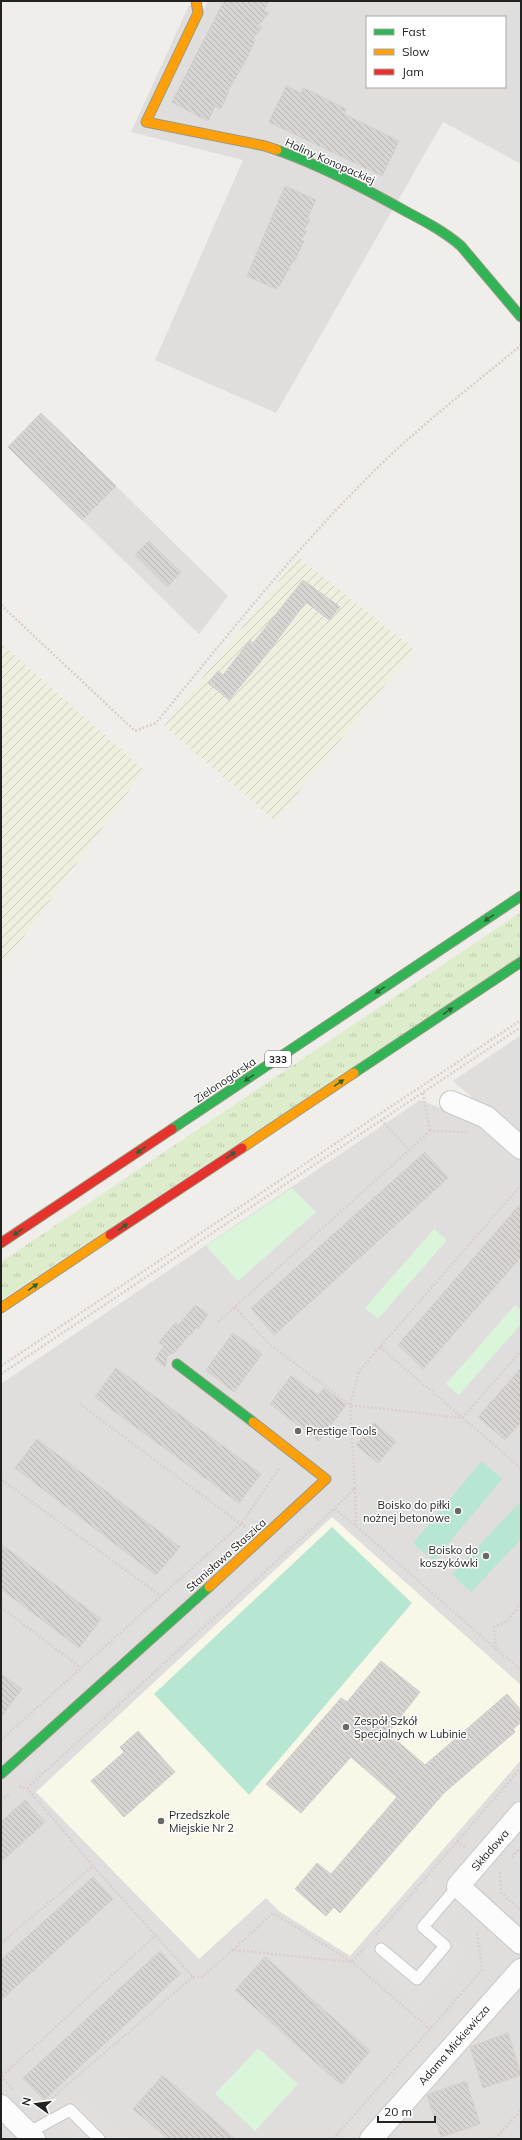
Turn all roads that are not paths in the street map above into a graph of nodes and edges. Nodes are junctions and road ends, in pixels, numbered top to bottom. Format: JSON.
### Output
{"nodes":[{"id":1,"x":196,"y":1,"type":"edge"},
{"id":2,"x":521,"y":317,"type":"edge"},
{"id":3,"x":521,"y":896,"type":"edge"},
{"id":4,"x":521,"y":962,"type":"edge"},
{"id":5,"x":451,"y":1102,"type":"dead end"},
{"id":6,"x":521,"y":1148,"type":"edge"},
{"id":7,"x":1,"y":1243,"type":"edge"},
{"id":8,"x":1,"y":1308,"type":"edge"},
{"id":9,"x":177,"y":1364,"type":"dead end"},
{"id":10,"x":3,"y":1772,"type":"edge"},
{"id":11,"x":521,"y":1813,"type":"edge"},
{"id":12,"x":458,"y":1886,"type":"junction"},
{"id":13,"x":521,"y":1943,"type":"edge"},
{"id":14,"x":381,"y":1949,"type":"dead end"},
{"id":15,"x":521,"y":1970,"type":"edge"},
{"id":16,"x":8,"y":2099,"type":"edge"},
{"id":17,"x":31,"y":2136,"type":"edge"},
{"id":18,"x":99,"y":2139,"type":"edge"},
{"id":19,"x":371,"y":2139,"type":"edge"}],
"edges":[{"from":1,"to":2,"type":"main road","name":"Haliny Konopackiej"},
{"from":3,"to":7,"type":"main road","name":"Zielonogórska","number":"333","one_way":true},
{"from":8,"to":4,"type":"main road","one_way":true},
{"from":5,"to":6,"type":"street"},
{"from":9,"to":10,"type":"main road","name":"Stanisława Staszica"},
{"from":11,"to":12,"type":"street","name":"Składowa"},
{"from":12,"to":13,"type":"street"},
{"from":12,"to":14,"type":"lane"},
{"from":15,"to":19,"type":"street","name":"Adama Mickiewicza"},
{"from":16,"to":17,"type":"street"},
{"from":17,"to":18,"type":"lane"}]}
